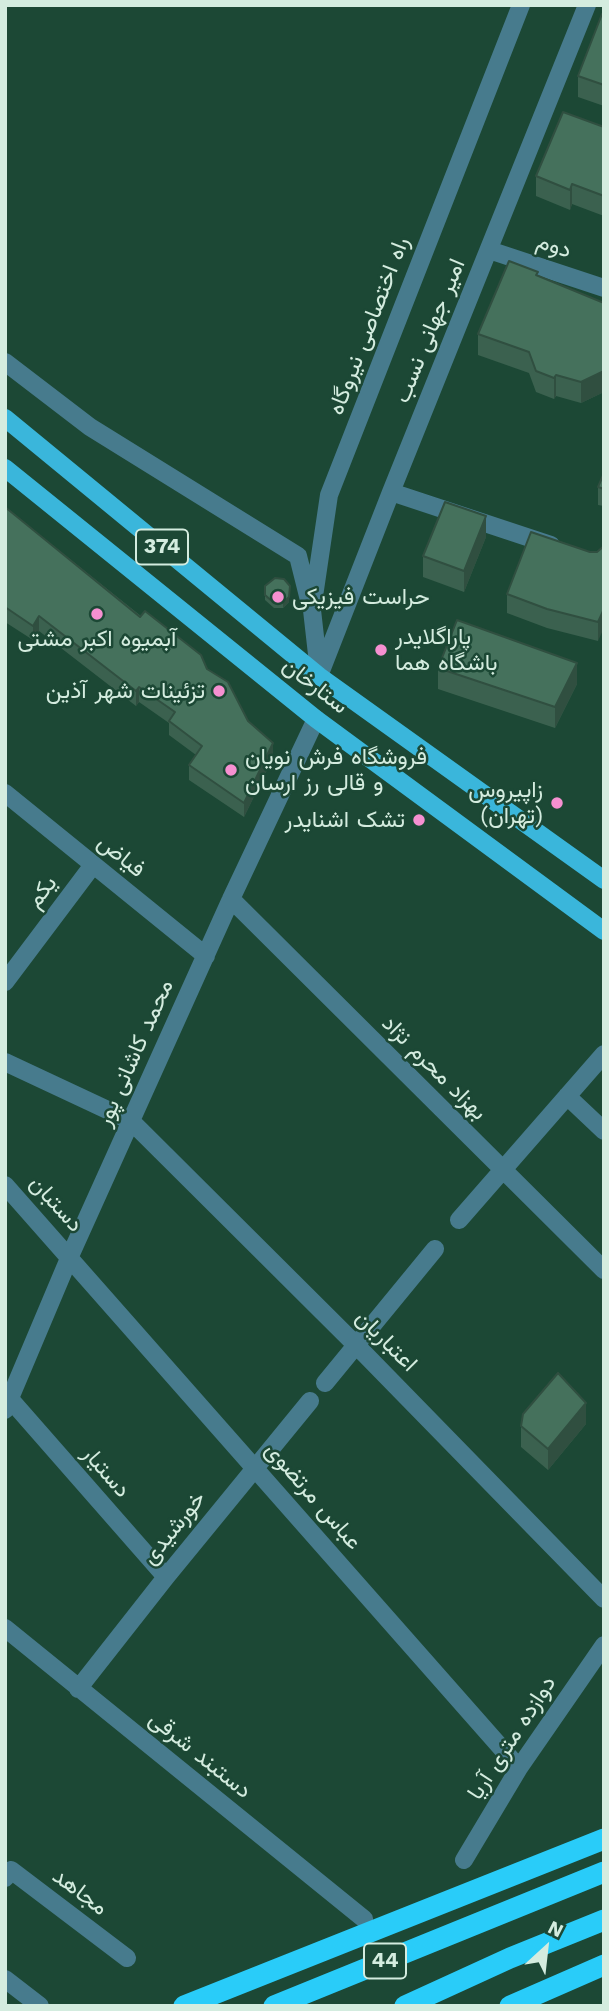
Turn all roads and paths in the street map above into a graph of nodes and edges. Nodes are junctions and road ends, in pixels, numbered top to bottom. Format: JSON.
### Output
{"nodes":[{"id":1,"x":521,"y":5,"type":"edge"},
{"id":2,"x":586,"y":8,"type":"edge"},
{"id":3,"x":604,"y":18,"type":"edge"},
{"id":4,"x":489,"y":250,"type":"junction"},
{"id":5,"x":604,"y":288,"type":"edge"},
{"id":6,"x":5,"y":362,"type":"edge"},
{"id":7,"x":5,"y":418,"type":"edge"},
{"id":8,"x":5,"y":468,"type":"edge"},
{"id":9,"x":391,"y":492,"type":"junction"},
{"id":10,"x":569,"y":551,"type":"edge"},
{"id":11,"x":312,"y":610,"type":"junction"},
{"id":12,"x":319,"y":676,"type":"junction"},
{"id":13,"x":316,"y":719,"type":"junction"},
{"id":14,"x":5,"y":793,"type":"edge"},
{"id":15,"x":93,"y":865,"type":"junction"},
{"id":16,"x":604,"y":880,"type":"edge"},
{"id":17,"x":231,"y":899,"type":"junction"},
{"id":18,"x":604,"y":931,"type":"edge"},
{"id":19,"x":206,"y":956,"type":"junction"},
{"id":20,"x":5,"y":982,"type":"edge"},
{"id":21,"x":604,"y":1054,"type":"edge"},
{"id":22,"x":5,"y":1062,"type":"edge"},
{"id":23,"x":568,"y":1096,"type":"junction"},
{"id":24,"x":131,"y":1121,"type":"junction"},
{"id":25,"x":604,"y":1131,"type":"edge"},
{"id":26,"x":502,"y":1171,"type":"junction"},
{"id":27,"x":5,"y":1185,"type":"edge"},
{"id":28,"x":459,"y":1220,"type":"dead end"},
{"id":29,"x":435,"y":1249,"type":"dead end"},
{"id":30,"x":70,"y":1256,"type":"junction"},
{"id":31,"x":604,"y":1270,"type":"edge"},
{"id":32,"x":356,"y":1345,"type":"junction"},
{"id":33,"x":325,"y":1383,"type":"dead end"},
{"id":34,"x":310,"y":1401,"type":"dead end"},
{"id":35,"x":8,"y":1405,"type":"edge"},
{"id":36,"x":256,"y":1468,"type":"junction"},
{"id":37,"x":166,"y":1577,"type":"junction"},
{"id":38,"x":604,"y":1599,"type":"edge"},
{"id":39,"x":5,"y":1628,"type":"edge"},
{"id":40,"x":604,"y":1645,"type":"edge"},
{"id":41,"x":78,"y":1689,"type":"junction"},
{"id":42,"x":519,"y":1768,"type":"junction"},
{"id":43,"x":604,"y":1839,"type":"edge"},
{"id":44,"x":464,"y":1860,"type":"dead end"},
{"id":45,"x":604,"y":1872,"type":"edge"},
{"id":46,"x":5,"y":1878,"type":"edge"},
{"id":47,"x":364,"y":1919,"type":"dead end"},
{"id":48,"x":604,"y":1920,"type":"edge"},
{"id":49,"x":128,"y":1958,"type":"dead end"},
{"id":50,"x":604,"y":1965,"type":"edge"},
{"id":51,"x":5,"y":1979,"type":"edge"},
{"id":52,"x":40,"y":2006,"type":"edge"},
{"id":53,"x":184,"y":2006,"type":"edge"},
{"id":54,"x":274,"y":2006,"type":"edge"},
{"id":55,"x":405,"y":2006,"type":"edge"},
{"id":56,"x":510,"y":2006,"type":"edge"}],
"edges":[{"from":1,"to":11,"type":"street","name":"راه اختصاصی نیروگاه"},
{"from":2,"to":3,"type":"street"},
{"from":2,"to":4,"type":"street","name":"امیر جهانی نسب"},
{"from":4,"to":5,"type":"street","name":"دوم"},
{"from":4,"to":9,"type":"street","name":"امیر جهانی نسب"},
{"from":6,"to":11,"type":"street"},
{"from":7,"to":12,"type":"main road","name":"ستارخان","number":"374"},
{"from":8,"to":13,"type":"main road","name":"ستارخان","number":"374"},
{"from":9,"to":10,"type":"street"},
{"from":9,"to":12,"type":"street","name":"امیر جهانی نسب"},
{"from":11,"to":12,"type":"street","name":"راه اختصاصی نیروگاه"},
{"from":12,"to":16,"type":"main road","name":"ستارخان","number":"374"},
{"from":13,"to":17,"type":"street","name":"محمد کاشانی پور"},
{"from":13,"to":18,"type":"main road","name":"ستارخان","number":"374"},
{"from":14,"to":15,"type":"street","name":"فیاض"},
{"from":15,"to":19,"type":"street","name":"فیاض"},
{"from":15,"to":20,"type":"street","name":"یکم"},
{"from":17,"to":19,"type":"street","name":"محمد کاشانی پور"},
{"from":17,"to":26,"type":"street","name":"بهزاد محرم نژاد"},
{"from":19,"to":24,"type":"street","name":"محمد کاشانی پور"},
{"from":21,"to":23,"type":"street"},
{"from":22,"to":24,"type":"street","name":"اعتباریان"},
{"from":23,"to":25,"type":"street"},
{"from":23,"to":26,"type":"street"},
{"from":24,"to":30,"type":"street","name":"محمد کاشانی پور"},
{"from":24,"to":32,"type":"street","name":"اعتباریان"},
{"from":26,"to":28,"type":"street"},
{"from":26,"to":31,"type":"street","name":"بهزاد محرم نژاد"},
{"from":27,"to":30,"type":"street","name":"دستبان"},
{"from":29,"to":32,"type":"street"},
{"from":30,"to":35,"type":"street","name":"محمد کاشانی پور"},
{"from":30,"to":36,"type":"street","name":"عباس مرتضوی"},
{"from":32,"to":33,"type":"street"},
{"from":32,"to":38,"type":"street","name":"اعتباریان"},
{"from":34,"to":36,"type":"street","name":"خورشیدی"},
{"from":35,"to":37,"type":"street","name":"دستیار"},
{"from":36,"to":37,"type":"street","name":"خورشیدی"},
{"from":36,"to":42,"type":"street","name":"عباس مرتضوی"},
{"from":37,"to":41,"type":"street","name":"خورشیدی"},
{"from":39,"to":41,"type":"street","name":"دستبند شرقی"},
{"from":40,"to":42,"type":"street","name":"دوازده متری آریا"},
{"from":41,"to":47,"type":"street","name":"دستبند شرقی"},
{"from":42,"to":44,"type":"street","name":"دوازده متری آریا"},
{"from":43,"to":53,"type":"highway"},
{"from":45,"to":54,"type":"highway","number":"44"},
{"from":46,"to":49,"type":"street","name":"مجاهد"},
{"from":48,"to":55,"type":"highway","number":"44"},
{"from":50,"to":56,"type":"highway"},
{"from":51,"to":52,"type":"street"}]}
